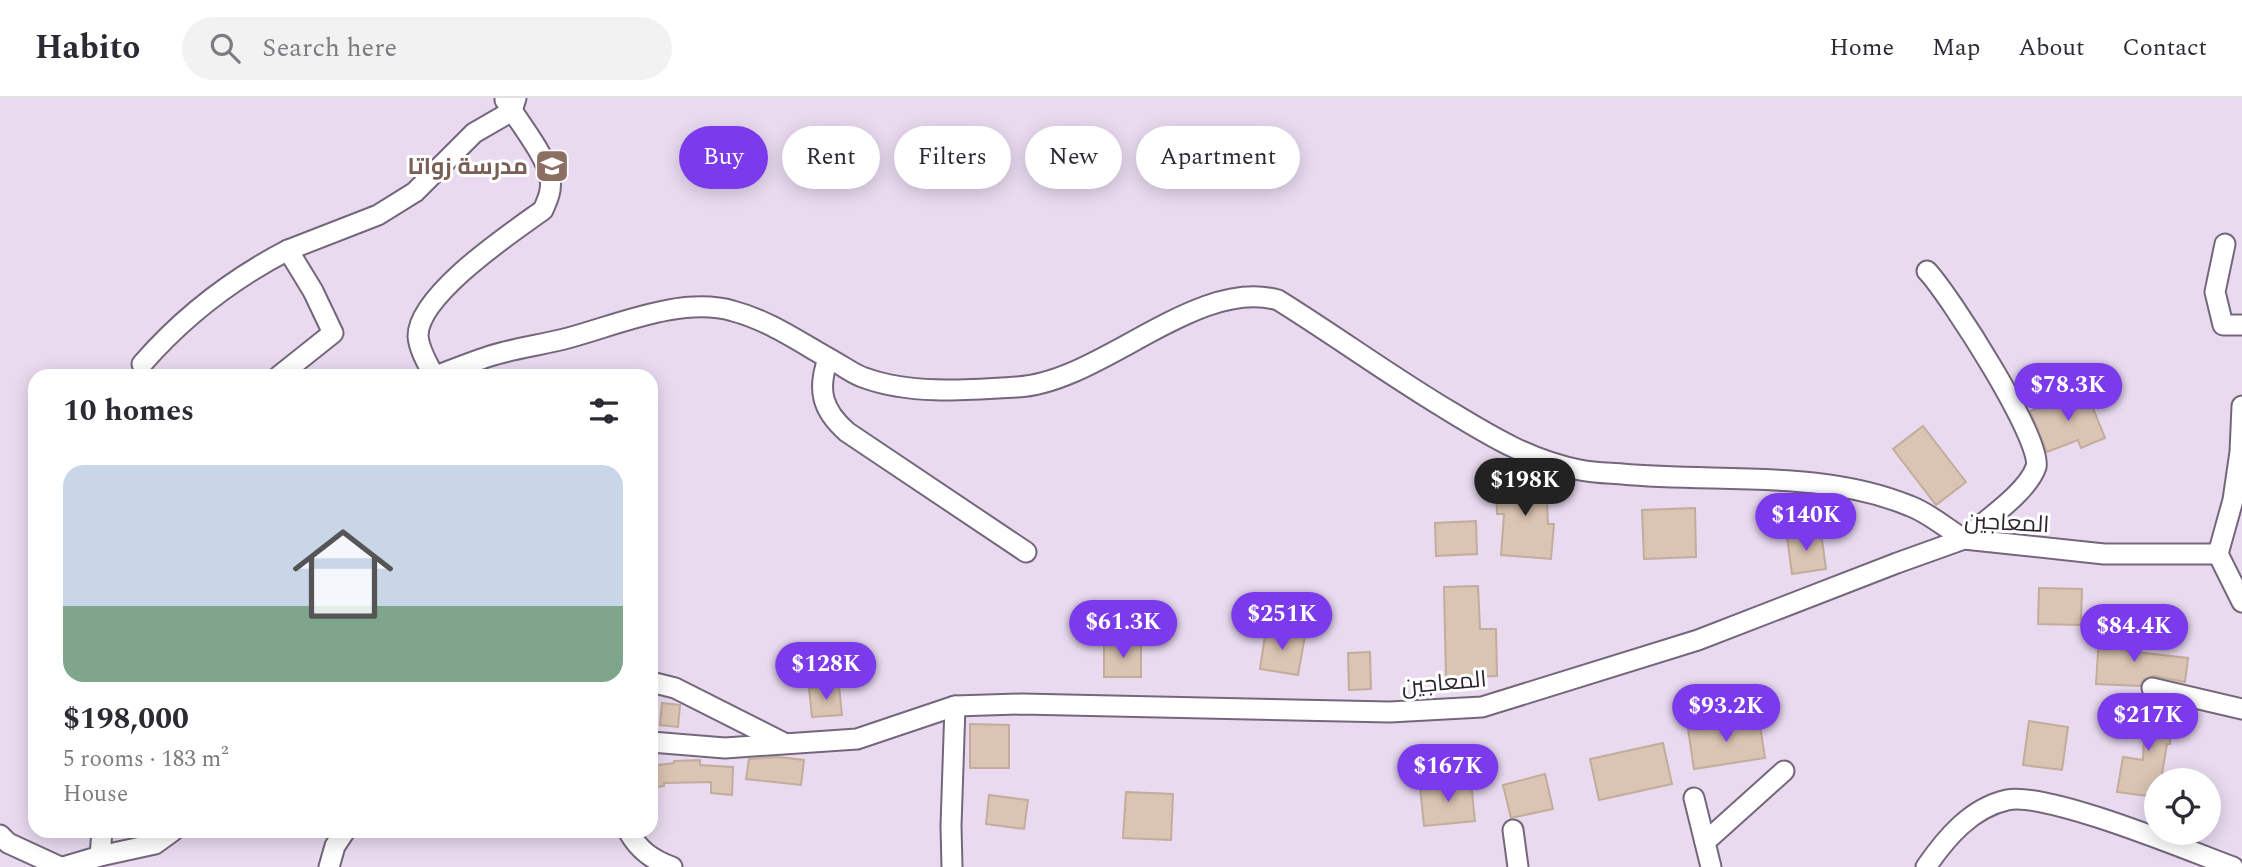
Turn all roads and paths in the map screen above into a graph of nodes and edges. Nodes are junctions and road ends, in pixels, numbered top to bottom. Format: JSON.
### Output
{"nodes":[{"id":1,"x":511,"y":102,"type":"edge"},
{"id":2,"x":2225,"y":244,"type":"dead end"},
{"id":3,"x":288,"y":250,"type":"junction"},
{"id":4,"x":1927,"y":271,"type":"dead end"},
{"id":5,"x":2242,"y":325,"type":"edge"},
{"id":6,"x":828,"y":359,"type":"junction"},
{"id":7,"x":142,"y":364,"type":"dead end"},
{"id":8,"x":288,"y":369,"type":"edge"},
{"id":9,"x":431,"y":369,"type":"edge"},
{"id":10,"x":454,"y":369,"type":"edge"},
{"id":11,"x":2242,"y":406,"type":"edge"},
{"id":12,"x":1964,"y":539,"type":"junction"},
{"id":13,"x":1026,"y":552,"type":"dead end"},
{"id":14,"x":2218,"y":554,"type":"junction"},
{"id":15,"x":2242,"y":601,"type":"edge"},
{"id":16,"x":658,"y":684,"type":"edge"},
{"id":17,"x":2152,"y":688,"type":"dead end"},
{"id":18,"x":955,"y":706,"type":"junction"},
{"id":19,"x":2242,"y":709,"type":"edge"},
{"id":20,"x":658,"y":743,"type":"edge"},
{"id":21,"x":783,"y":743,"type":"junction"},
{"id":22,"x":1784,"y":771,"type":"dead end"},
{"id":23,"x":1694,"y":798,"type":"dead end"},
{"id":24,"x":1513,"y":830,"type":"dead end"},
{"id":25,"x":101,"y":838,"type":"edge"},
{"id":26,"x":163,"y":838,"type":"edge"},
{"id":27,"x":340,"y":838,"type":"edge"},
{"id":28,"x":633,"y":838,"type":"edge"},
{"id":29,"x":3,"y":842,"type":"edge"},
{"id":30,"x":1705,"y":842,"type":"junction"},
{"id":31,"x":100,"y":856,"type":"junction"},
{"id":32,"x":62,"y":867,"type":"edge"},
{"id":33,"x":329,"y":867,"type":"edge"},
{"id":34,"x":671,"y":867,"type":"edge"},
{"id":35,"x":952,"y":867,"type":"edge"},
{"id":36,"x":1518,"y":867,"type":"edge"},
{"id":37,"x":1711,"y":867,"type":"edge"},
{"id":38,"x":1926,"y":867,"type":"edge"},
{"id":39,"x":2233,"y":867,"type":"edge"}],
"edges":[{"from":1,"to":3,"type":"street"},
{"from":1,"to":9,"type":"street"},
{"from":2,"to":5,"type":"street"},
{"from":3,"to":7,"type":"street"},
{"from":3,"to":8,"type":"street"},
{"from":4,"to":12,"type":"street"},
{"from":6,"to":10,"type":"street"},
{"from":6,"to":12,"type":"street"},
{"from":6,"to":13,"type":"street"},
{"from":11,"to":14,"type":"street"},
{"from":12,"to":14,"type":"street","name":"المعاجين"},
{"from":12,"to":18,"type":"street","name":"المعاجين"},
{"from":14,"to":15,"type":"street"},
{"from":16,"to":21,"type":"street"},
{"from":17,"to":19,"type":"street"},
{"from":18,"to":21,"type":"street","name":"المعاجين"},
{"from":18,"to":35,"type":"street"},
{"from":20,"to":21,"type":"street","name":"المعاجين"},
{"from":22,"to":30,"type":"street"},
{"from":23,"to":30,"type":"street"},
{"from":24,"to":36,"type":"street"},
{"from":25,"to":31,"type":"street"},
{"from":26,"to":31,"type":"street"},
{"from":27,"to":33,"type":"street"},
{"from":28,"to":34,"type":"street"},
{"from":29,"to":32,"type":"street"},
{"from":30,"to":37,"type":"street"},
{"from":31,"to":32,"type":"street"},
{"from":38,"to":39,"type":"street"}]}
